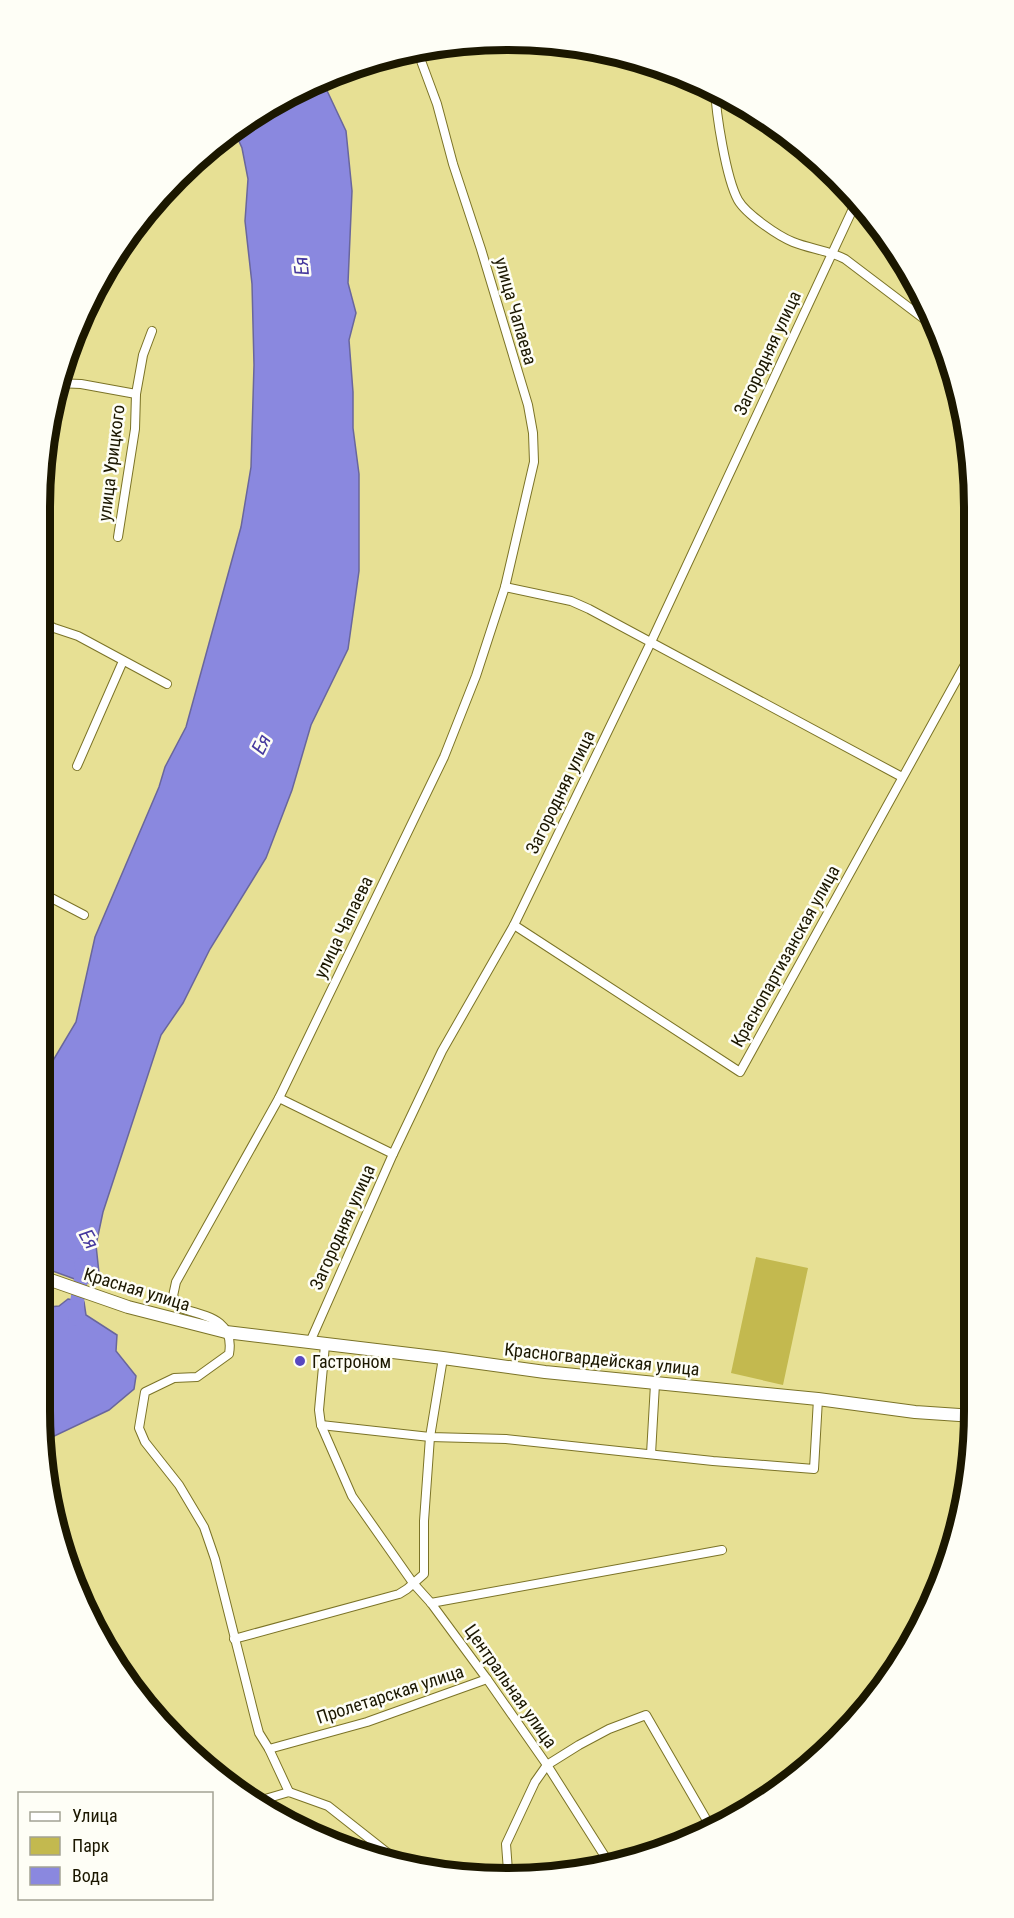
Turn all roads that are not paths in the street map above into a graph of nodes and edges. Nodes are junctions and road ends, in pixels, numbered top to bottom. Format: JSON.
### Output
{"nodes":[{"id":1,"x":420,"y":58,"type":"edge"},
{"id":2,"x":715,"y":100,"type":"edge"},
{"id":3,"x":853,"y":208,"type":"edge"},
{"id":4,"x":832,"y":252,"type":"junction"},
{"id":5,"x":923,"y":318,"type":"edge"},
{"id":6,"x":152,"y":331,"type":"dead end"},
{"id":7,"x":67,"y":383,"type":"edge"},
{"id":8,"x":136,"y":394,"type":"junction"},
{"id":9,"x":118,"y":537,"type":"dead end"},
{"id":10,"x":505,"y":587,"type":"junction"},
{"id":11,"x":50,"y":626,"type":"edge"},
{"id":12,"x":651,"y":642,"type":"junction"},
{"id":13,"x":123,"y":661,"type":"junction"},
{"id":14,"x":964,"y":666,"type":"edge"},
{"id":15,"x":167,"y":684,"type":"dead end"},
{"id":16,"x":77,"y":766,"type":"dead end"},
{"id":17,"x":902,"y":777,"type":"junction"},
{"id":18,"x":50,"y":897,"type":"edge"},
{"id":19,"x":84,"y":915,"type":"dead end"},
{"id":20,"x":513,"y":925,"type":"junction"},
{"id":21,"x":279,"y":1098,"type":"junction"},
{"id":22,"x":393,"y":1154,"type":"junction"},
{"id":23,"x":50,"y":1280,"type":"edge"},
{"id":24,"x":226,"y":1332,"type":"junction"},
{"id":25,"x":310,"y":1342,"type":"junction"},
{"id":26,"x":325,"y":1345,"type":"junction"},
{"id":27,"x":443,"y":1358,"type":"junction"},
{"id":28,"x":655,"y":1384,"type":"junction"},
{"id":29,"x":818,"y":1399,"type":"junction"},
{"id":30,"x":964,"y":1415,"type":"edge"},
{"id":31,"x":321,"y":1425,"type":"junction"},
{"id":32,"x":430,"y":1437,"type":"junction"},
{"id":33,"x":651,"y":1454,"type":"junction"},
{"id":34,"x":722,"y":1550,"type":"dead end"},
{"id":35,"x":413,"y":1582,"type":"junction"},
{"id":36,"x":431,"y":1603,"type":"junction"},
{"id":37,"x":234,"y":1639,"type":"junction"},
{"id":38,"x":487,"y":1679,"type":"junction"},
{"id":39,"x":269,"y":1749,"type":"junction"},
{"id":40,"x":547,"y":1765,"type":"junction"},
{"id":41,"x":289,"y":1792,"type":"junction"},
{"id":42,"x":265,"y":1799,"type":"edge"},
{"id":43,"x":708,"y":1822,"type":"edge"},
{"id":44,"x":387,"y":1852,"type":"edge"},
{"id":45,"x":606,"y":1858,"type":"edge"},
{"id":46,"x":508,"y":1868,"type":"edge"}],
"edges":[{"from":1,"to":10,"type":"street","name":"улица Чапаева"},
{"from":2,"to":4,"type":"street"},
{"from":3,"to":4,"type":"street","name":"Загородняя улица"},
{"from":4,"to":5,"type":"street"},
{"from":4,"to":12,"type":"street","name":"Загородняя улица"},
{"from":6,"to":8,"type":"street","name":"улица Урицкого"},
{"from":7,"to":8,"type":"street","name":"улица Урицкого"},
{"from":8,"to":9,"type":"street","name":"улица Урицкого"},
{"from":10,"to":12,"type":"street"},
{"from":10,"to":21,"type":"street","name":"улица Чапаева"},
{"from":11,"to":13,"type":"street"},
{"from":12,"to":17,"type":"street"},
{"from":12,"to":20,"type":"street","name":"Загородняя улица"},
{"from":13,"to":15,"type":"street"},
{"from":13,"to":16,"type":"street"},
{"from":14,"to":17,"type":"street","name":"Краснопартизанская улица"},
{"from":17,"to":20,"type":"street","name":"Краснопартизанская улица"},
{"from":18,"to":19,"type":"street"},
{"from":20,"to":22,"type":"street","name":"Загородняя улица"},
{"from":21,"to":22,"type":"street"},
{"from":21,"to":24,"type":"street","name":"улица Чапаева"},
{"from":22,"to":25,"type":"street","name":"Загородняя улица"},
{"from":23,"to":24,"type":"street","name":"Красная улица"},
{"from":24,"to":25,"type":"street","name":"Красногвардейская улица"},
{"from":24,"to":37,"type":"street"},
{"from":25,"to":26,"type":"street","name":"Красногвардейская улица"},
{"from":26,"to":27,"type":"street","name":"Красногвардейская улица"},
{"from":26,"to":31,"type":"street","name":"Центральная улица"},
{"from":27,"to":28,"type":"street","name":"Красногвардейская улица"},
{"from":27,"to":32,"type":"street"},
{"from":28,"to":29,"type":"street","name":"Красногвардейская улица"},
{"from":28,"to":33,"type":"street"},
{"from":29,"to":30,"type":"street","name":"Красногвардейская улица"},
{"from":29,"to":33,"type":"street"},
{"from":31,"to":32,"type":"street"},
{"from":31,"to":35,"type":"street","name":"Центральная улица"},
{"from":32,"to":33,"type":"street"},
{"from":32,"to":35,"type":"street"},
{"from":34,"to":36,"type":"street","name":"Центральная улица"},
{"from":35,"to":36,"type":"street","name":"Центральная улица"},
{"from":35,"to":37,"type":"street"},
{"from":36,"to":38,"type":"street","name":"Центральная улица"},
{"from":37,"to":39,"type":"street"},
{"from":38,"to":39,"type":"street","name":"Пролетарская улица"},
{"from":38,"to":40,"type":"street","name":"Центральная улица"},
{"from":39,"to":41,"type":"street"},
{"from":40,"to":43,"type":"street","name":"Центральная улица"},
{"from":40,"to":45,"type":"street"},
{"from":40,"to":46,"type":"street"},
{"from":41,"to":42,"type":"street"},
{"from":41,"to":44,"type":"street"}]}
